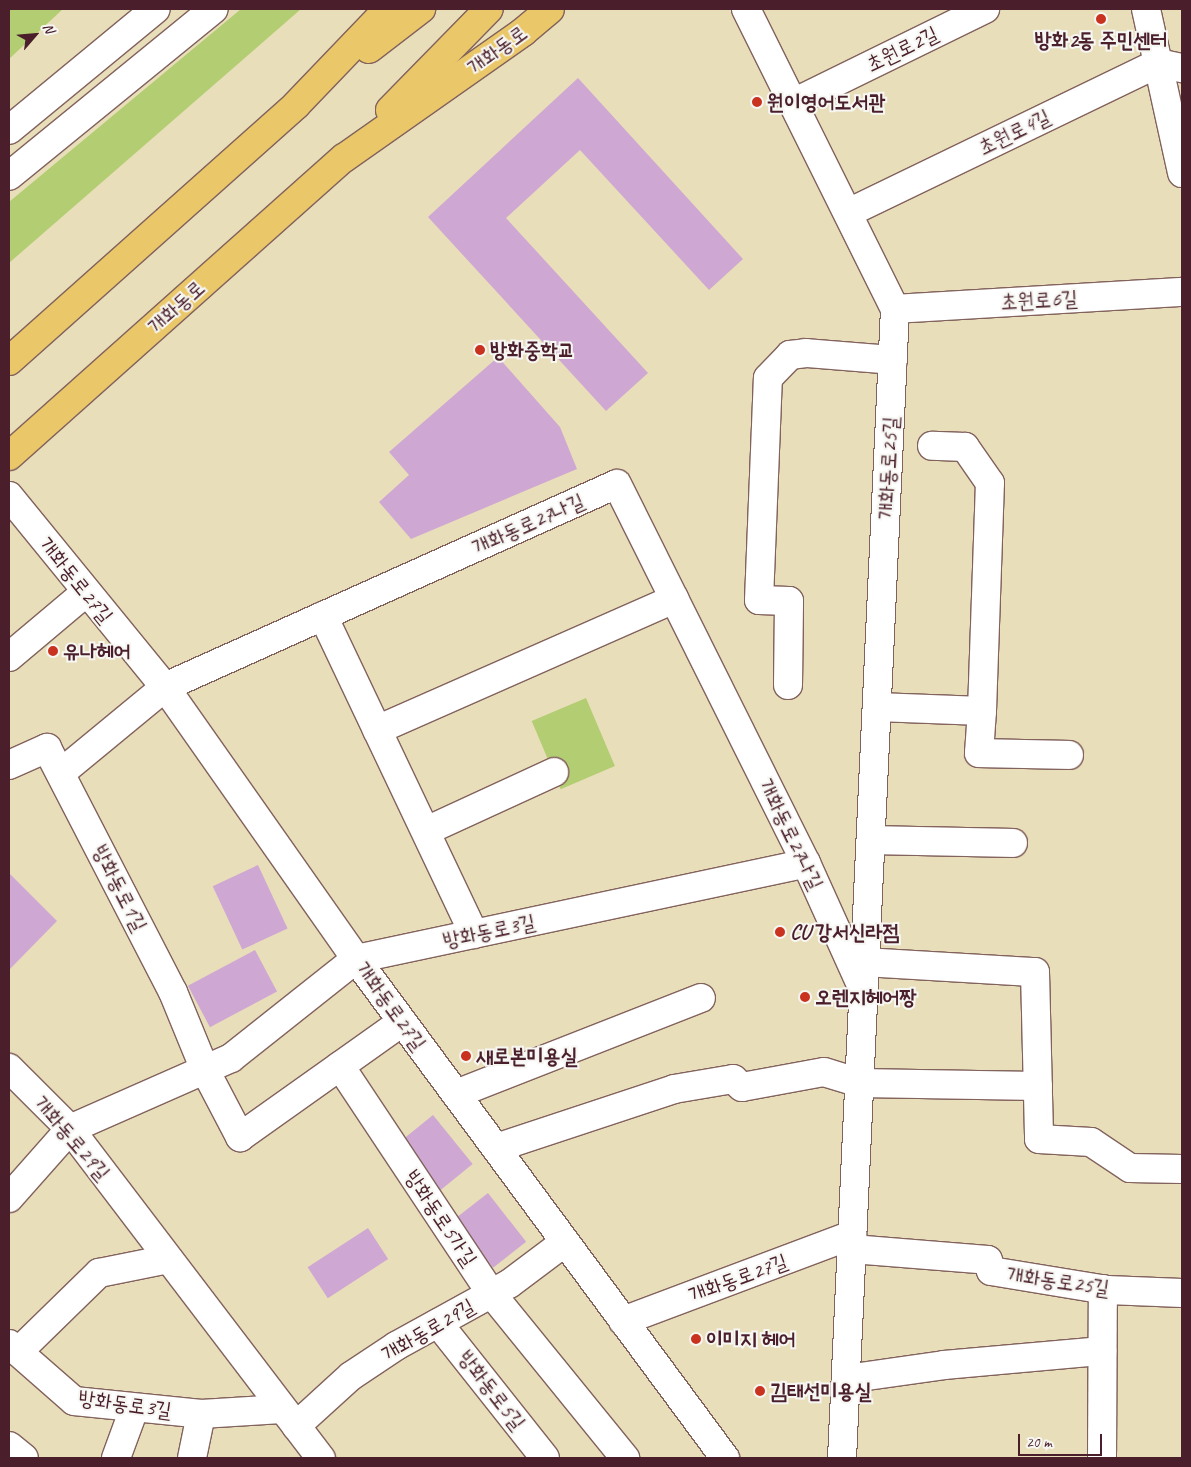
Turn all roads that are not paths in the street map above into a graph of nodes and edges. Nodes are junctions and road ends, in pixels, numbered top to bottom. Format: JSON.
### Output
{"nodes":[{"id":1,"x":156,"y":9,"type":"edge"},
{"id":2,"x":214,"y":9,"type":"edge"},
{"id":3,"x":388,"y":9,"type":"edge"},
{"id":4,"x":421,"y":9,"type":"edge"},
{"id":5,"x":489,"y":9,"type":"edge"},
{"id":6,"x":550,"y":9,"type":"edge"},
{"id":7,"x":746,"y":9,"type":"edge"},
{"id":8,"x":985,"y":9,"type":"edge"},
{"id":9,"x":1146,"y":9,"type":"edge"},
{"id":10,"x":1170,"y":65,"type":"edge"},
{"id":11,"x":793,"y":103,"type":"junction"},
{"id":12,"x":296,"y":105,"type":"junction"},
{"id":13,"x":9,"y":130,"type":"edge"},
{"id":14,"x":344,"y":158,"type":"junction"},
{"id":15,"x":1182,"y":173,"type":"edge"},
{"id":16,"x":9,"y":176,"type":"edge"},
{"id":17,"x":848,"y":213,"type":"junction"},
{"id":18,"x":1182,"y":292,"type":"edge"},
{"id":19,"x":895,"y":308,"type":"junction"},
{"id":20,"x":893,"y":360,"type":"junction"},
{"id":21,"x":9,"y":361,"type":"edge"},
{"id":22,"x":932,"y":446,"type":"dead end"},
{"id":23,"x":9,"y":456,"type":"edge"},
{"id":24,"x":9,"y":496,"type":"edge"},
{"id":25,"x":85,"y":593,"type":"junction"},
{"id":26,"x":674,"y":598,"type":"junction"},
{"id":27,"x":323,"y":616,"type":"junction"},
{"id":28,"x":9,"y":657,"type":"edge"},
{"id":29,"x":788,"y":685,"type":"dead end"},
{"id":30,"x":165,"y":687,"type":"junction"},
{"id":31,"x":877,"y":707,"type":"junction"},
{"id":32,"x":982,"y":711,"type":"junction"},
{"id":33,"x":377,"y":730,"type":"junction"},
{"id":34,"x":1069,"y":755,"type":"dead end"},
{"id":35,"x":9,"y":765,"type":"edge"},
{"id":36,"x":62,"y":772,"type":"junction"},
{"id":37,"x":554,"y":772,"type":"dead end"},
{"id":38,"x":426,"y":831,"type":"junction"},
{"id":39,"x":871,"y":840,"type":"junction"},
{"id":40,"x":1013,"y":843,"type":"dead end"},
{"id":41,"x":806,"y":864,"type":"junction"},
{"id":42,"x":474,"y":934,"type":"junction"},
{"id":43,"x":356,"y":959,"type":"junction"},
{"id":44,"x":865,"y":962,"type":"junction"},
{"id":45,"x":864,"y":990,"type":"junction"},
{"id":46,"x":701,"y":998,"type":"dead end"},
{"id":47,"x":402,"y":1022,"type":"junction"},
{"id":48,"x":340,"y":1066,"type":"junction"},
{"id":49,"x":9,"y":1068,"type":"edge"},
{"id":50,"x":205,"y":1070,"type":"junction"},
{"id":51,"x":859,"y":1082,"type":"junction"},
{"id":52,"x":1038,"y":1086,"type":"junction"},
{"id":53,"x":456,"y":1094,"type":"junction"},
{"id":54,"x":70,"y":1128,"type":"junction"},
{"id":55,"x":496,"y":1148,"type":"junction"},
{"id":56,"x":1182,"y":1170,"type":"edge"},
{"id":57,"x":9,"y":1198,"type":"edge"},
{"id":58,"x":565,"y":1242,"type":"junction"},
{"id":59,"x":852,"y":1242,"type":"junction"},
{"id":60,"x":169,"y":1259,"type":"junction"},
{"id":61,"x":1103,"y":1289,"type":"junction"},
{"id":62,"x":492,"y":1293,"type":"junction"},
{"id":63,"x":1182,"y":1293,"type":"edge"},
{"id":64,"x":623,"y":1321,"type":"junction"},
{"id":65,"x":438,"y":1322,"type":"junction"},
{"id":66,"x":14,"y":1348,"type":"edge"},
{"id":67,"x":1102,"y":1351,"type":"junction"},
{"id":68,"x":846,"y":1379,"type":"junction"},
{"id":69,"x":134,"y":1409,"type":"junction"},
{"id":70,"x":201,"y":1414,"type":"junction"},
{"id":71,"x":289,"y":1417,"type":"junction"},
{"id":72,"x":9,"y":1446,"type":"edge"},
{"id":73,"x":311,"y":1455,"type":"edge"},
{"id":74,"x":24,"y":1458,"type":"edge"},
{"id":75,"x":116,"y":1458,"type":"edge"},
{"id":76,"x":192,"y":1458,"type":"edge"},
{"id":77,"x":545,"y":1458,"type":"edge"},
{"id":78,"x":625,"y":1458,"type":"edge"},
{"id":79,"x":725,"y":1458,"type":"edge"},
{"id":80,"x":842,"y":1458,"type":"edge"},
{"id":81,"x":1102,"y":1458,"type":"edge"}],
"edges":[{"from":1,"to":13,"type":"street"},
{"from":2,"to":16,"type":"street"},
{"from":3,"to":12,"type":"main road"},
{"from":4,"to":12,"type":"main road"},
{"from":5,"to":14,"type":"main road","name":"개화동로"},
{"from":6,"to":14,"type":"main road","name":"개화동로"},
{"from":7,"to":11,"type":"street","name":"개화동로25길"},
{"from":8,"to":11,"type":"street","name":"초원로2길"},
{"from":9,"to":10,"type":"street"},
{"from":10,"to":15,"type":"street"},
{"from":10,"to":17,"type":"street","name":"초원로4길"},
{"from":11,"to":17,"type":"street","name":"개화동로25길"},
{"from":12,"to":21,"type":"main road"},
{"from":14,"to":23,"type":"main road","name":"개화동로"},
{"from":17,"to":19,"type":"street","name":"개화동로25길"},
{"from":18,"to":19,"type":"street","name":"초원로6길"},
{"from":19,"to":20,"type":"street","name":"개화동로25길"},
{"from":20,"to":29,"type":"street"},
{"from":20,"to":31,"type":"street","name":"개화동로25길"},
{"from":22,"to":32,"type":"street"},
{"from":24,"to":25,"type":"street","name":"개화동로27길"},
{"from":25,"to":28,"type":"street"},
{"from":25,"to":30,"type":"street","name":"개화동로27길"},
{"from":26,"to":27,"type":"street","name":"개화동로27나길"},
{"from":26,"to":33,"type":"street"},
{"from":26,"to":41,"type":"street","name":"개화동로27나길"},
{"from":27,"to":30,"type":"street","name":"개화동로27나길"},
{"from":27,"to":33,"type":"street"},
{"from":30,"to":36,"type":"street"},
{"from":30,"to":43,"type":"street","name":"개화동로27길"},
{"from":31,"to":32,"type":"street"},
{"from":31,"to":39,"type":"street","name":"개화동로25길"},
{"from":32,"to":34,"type":"street"},
{"from":33,"to":38,"type":"street"},
{"from":35,"to":36,"type":"street","name":"방화동로1길"},
{"from":36,"to":50,"type":"street","name":"방화동로1길"},
{"from":37,"to":38,"type":"street"},
{"from":38,"to":42,"type":"street"},
{"from":39,"to":40,"type":"street"},
{"from":39,"to":44,"type":"street","name":"개화동로25길"},
{"from":41,"to":42,"type":"street","name":"방화동로3길"},
{"from":41,"to":45,"type":"street","name":"개화동로27나길"},
{"from":42,"to":43,"type":"street","name":"방화동로3길"},
{"from":43,"to":47,"type":"street","name":"개화동로27길"},
{"from":43,"to":50,"type":"street","name":"방화동로3길"},
{"from":44,"to":45,"type":"street","name":"개화동로25길"},
{"from":44,"to":52,"type":"street"},
{"from":45,"to":51,"type":"street","name":"개화동로25길"},
{"from":46,"to":53,"type":"street"},
{"from":47,"to":48,"type":"street"},
{"from":47,"to":53,"type":"street","name":"개화동로27길"},
{"from":48,"to":50,"type":"street"},
{"from":48,"to":62,"type":"street","name":"방화동로5가길"},
{"from":49,"to":54,"type":"street","name":"개화동로29길"},
{"from":50,"to":54,"type":"street","name":"방화동로3길"},
{"from":51,"to":52,"type":"street"},
{"from":51,"to":55,"type":"street"},
{"from":51,"to":59,"type":"street","name":"개화동로25길"},
{"from":52,"to":56,"type":"street"},
{"from":53,"to":55,"type":"street","name":"개화동로27길"},
{"from":54,"to":57,"type":"street","name":"방화동로3길"},
{"from":54,"to":60,"type":"street","name":"개화동로29길"},
{"from":55,"to":58,"type":"street","name":"개화동로27길"},
{"from":58,"to":62,"type":"street","name":"개화동로29길"},
{"from":58,"to":64,"type":"street","name":"개화동로27길"},
{"from":59,"to":61,"type":"street","name":"개화동로25길"},
{"from":59,"to":64,"type":"street","name":"개화동로27길"},
{"from":59,"to":68,"type":"street","name":"개화동로25길"},
{"from":60,"to":66,"type":"street"},
{"from":60,"to":71,"type":"street","name":"개화동로29길"},
{"from":61,"to":63,"type":"street","name":"개화동로25길"},
{"from":61,"to":67,"type":"street"},
{"from":62,"to":65,"type":"street","name":"개화동로29길"},
{"from":62,"to":78,"type":"street","name":"방화동로5가길"},
{"from":64,"to":79,"type":"street","name":"개화동로27길"},
{"from":65,"to":71,"type":"street","name":"개화동로29길"},
{"from":65,"to":77,"type":"street","name":"방화동로5길"},
{"from":66,"to":69,"type":"street","name":"방화동로3길"},
{"from":67,"to":68,"type":"street"},
{"from":67,"to":81,"type":"street"},
{"from":68,"to":80,"type":"street","name":"개화동로25길"},
{"from":69,"to":70,"type":"street","name":"방화동로3길"},
{"from":69,"to":75,"type":"street"},
{"from":70,"to":71,"type":"street","name":"방화동로3길"},
{"from":70,"to":76,"type":"street","name":"방화동로3길"},
{"from":71,"to":73,"type":"street","name":"개화동로29길"},
{"from":72,"to":74,"type":"street"}]}
